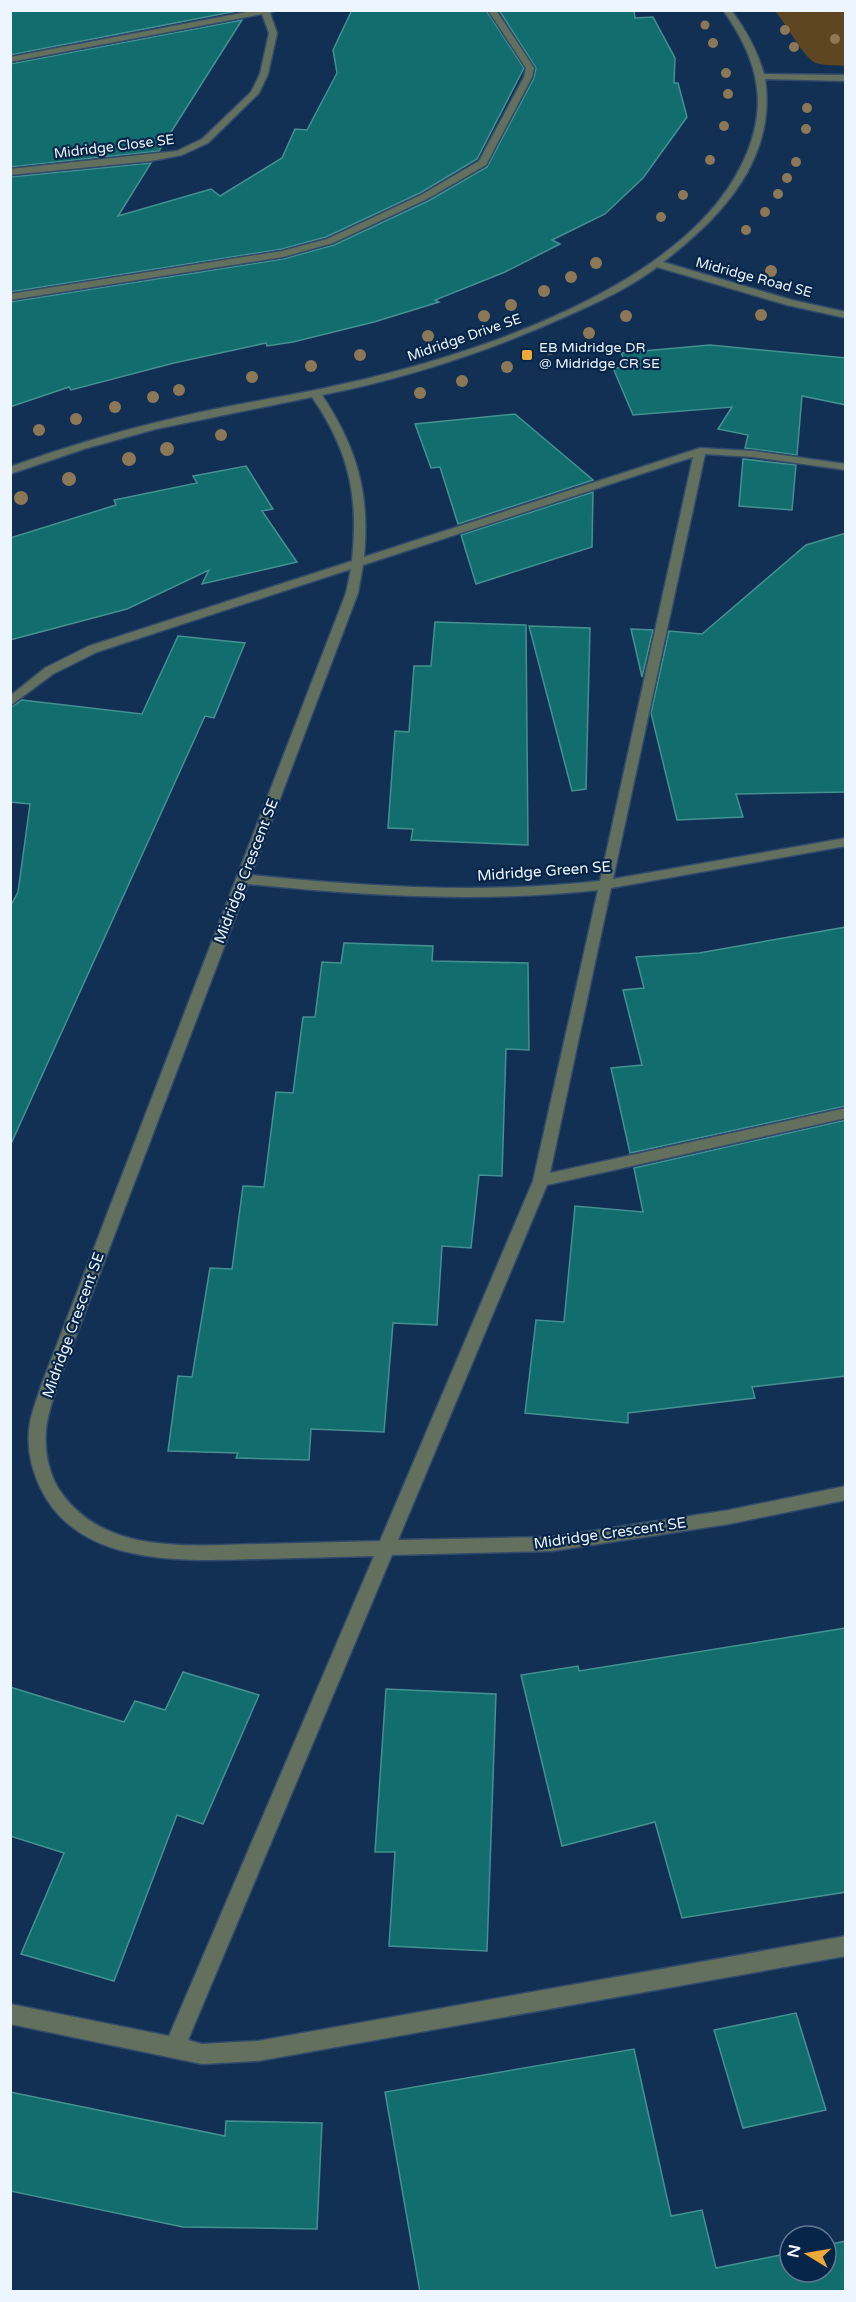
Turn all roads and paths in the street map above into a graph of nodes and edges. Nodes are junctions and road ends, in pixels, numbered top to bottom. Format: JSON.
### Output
{"nodes":[{"id":1,"x":492,"y":10,"type":"edge"},
{"id":2,"x":727,"y":10,"type":"edge"},
{"id":3,"x":268,"y":11,"type":"edge"},
{"id":4,"x":10,"y":60,"type":"edge"},
{"id":5,"x":762,"y":76,"type":"junction"},
{"id":6,"x":846,"y":78,"type":"edge"},
{"id":7,"x":10,"y":172,"type":"edge"},
{"id":8,"x":655,"y":263,"type":"junction"},
{"id":9,"x":10,"y":297,"type":"edge"},
{"id":10,"x":846,"y":315,"type":"edge"},
{"id":11,"x":315,"y":393,"type":"junction"},
{"id":12,"x":700,"y":451,"type":"junction"},
{"id":13,"x":846,"y":467,"type":"edge"},
{"id":14,"x":10,"y":471,"type":"edge"},
{"id":15,"x":359,"y":560,"type":"junction"},
{"id":16,"x":10,"y":702,"type":"edge"},
{"id":17,"x":846,"y":842,"type":"edge"},
{"id":18,"x":243,"y":879,"type":"junction"},
{"id":19,"x":606,"y":885,"type":"junction"},
{"id":20,"x":846,"y":1113,"type":"edge"},
{"id":21,"x":541,"y":1181,"type":"junction"},
{"id":22,"x":846,"y":1493,"type":"edge"},
{"id":23,"x":385,"y":1549,"type":"junction"},
{"id":24,"x":846,"y":1946,"type":"edge"},
{"id":25,"x":10,"y":2014,"type":"edge"},
{"id":26,"x":175,"y":2047,"type":"junction"}],
"edges":[{"from":1,"to":9,"type":"street"},
{"from":2,"to":5,"type":"street","name":"Midridge Drive SE"},
{"from":3,"to":4,"type":"street"},
{"from":3,"to":7,"type":"street","name":"Midridge Close SE"},
{"from":5,"to":6,"type":"street"},
{"from":5,"to":8,"type":"street","name":"Midridge Drive SE"},
{"from":8,"to":10,"type":"street","name":"Midridge Road SE"},
{"from":8,"to":11,"type":"street","name":"Midridge Drive SE"},
{"from":11,"to":14,"type":"street","name":"Midridge Drive SE"},
{"from":11,"to":15,"type":"street","name":"Midridge Crescent SE"},
{"from":12,"to":13,"type":"street"},
{"from":12,"to":15,"type":"street"},
{"from":12,"to":19,"type":"street"},
{"from":15,"to":16,"type":"street"},
{"from":15,"to":18,"type":"street","name":"Midridge Crescent SE"},
{"from":17,"to":19,"type":"street","name":"Midridge Green SE"},
{"from":18,"to":19,"type":"street","name":"Midridge Green SE"},
{"from":18,"to":23,"type":"street","name":"Midridge Crescent SE"},
{"from":19,"to":21,"type":"street"},
{"from":20,"to":21,"type":"street"},
{"from":21,"to":23,"type":"street"},
{"from":22,"to":23,"type":"street","name":"Midridge Crescent SE"},
{"from":23,"to":26,"type":"street"},
{"from":24,"to":26,"type":"street"},
{"from":25,"to":26,"type":"street"}]}
